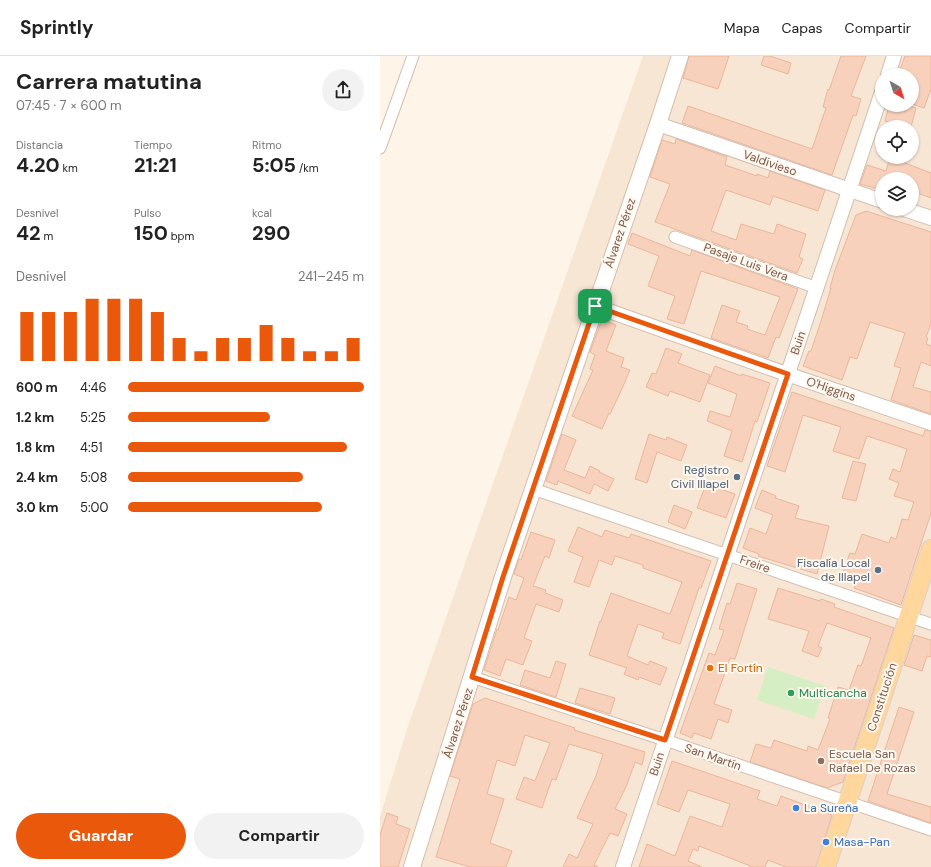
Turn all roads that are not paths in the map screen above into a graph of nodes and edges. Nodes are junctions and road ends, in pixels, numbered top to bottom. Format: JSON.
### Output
{"nodes":[{"id":1,"x":413,"y":56,"type":"edge"},
{"id":2,"x":680,"y":56,"type":"edge"},
{"id":3,"x":894,"y":56,"type":"edge"},
{"id":4,"x":890,"y":68,"type":"edge"},
{"id":5,"x":875,"y":112,"type":"edge"},
{"id":6,"x":658,"y":124,"type":"junction"},
{"id":7,"x":380,"y":148,"type":"edge"},
{"id":8,"x":849,"y":190,"type":"junction"},
{"id":9,"x":875,"y":199,"type":"edge"},
{"id":10,"x":919,"y":214,"type":"edge"},
{"id":11,"x":931,"y":218,"type":"edge"},
{"id":12,"x":675,"y":237,"type":"dead end"},
{"id":13,"x":816,"y":288,"type":"junction"},
{"id":14,"x":595,"y":306,"type":"junction"},
{"id":15,"x":788,"y":374,"type":"junction"},
{"id":16,"x":931,"y":423,"type":"edge"},
{"id":17,"x":533,"y":489,"type":"junction"},
{"id":18,"x":931,"y":549,"type":"edge"},
{"id":19,"x":727,"y":555,"type":"junction"},
{"id":20,"x":908,"y":617,"type":"junction"},
{"id":21,"x":931,"y":624,"type":"edge"},
{"id":22,"x":472,"y":677,"type":"junction"},
{"id":23,"x":665,"y":740,"type":"junction"},
{"id":24,"x":848,"y":802,"type":"junction"},
{"id":25,"x":931,"y":830,"type":"edge"},
{"id":26,"x":415,"y":866,"type":"edge"},
{"id":27,"x":623,"y":867,"type":"edge"},
{"id":28,"x":826,"y":867,"type":"edge"}],
"edges":[{"from":1,"to":7,"type":"street"},
{"from":2,"to":6,"type":"main road","name":"Álvarez Pérez"},
{"from":3,"to":4,"type":"street"},
{"from":5,"to":8,"type":"street","name":"Buin"},
{"from":6,"to":8,"type":"street","name":"Valdivieso"},
{"from":6,"to":14,"type":"main road","name":"Álvarez Pérez"},
{"from":8,"to":9,"type":"street","name":"Valdivieso"},
{"from":8,"to":13,"type":"street","name":"Buin"},
{"from":10,"to":11,"type":"street"},
{"from":12,"to":13,"type":"street","name":"Pasaje Luis Vera"},
{"from":13,"to":15,"type":"street","name":"Buin"},
{"from":14,"to":15,"type":"street","name":"O'Higgins"},
{"from":14,"to":17,"type":"main road","name":"Álvarez Pérez"},
{"from":15,"to":16,"type":"street","name":"O'Higgins"},
{"from":15,"to":19,"type":"street","name":"Buin"},
{"from":17,"to":19,"type":"street","name":"Freire"},
{"from":17,"to":22,"type":"main road","name":"Álvarez Pérez"},
{"from":18,"to":20,"type":"main road","name":"Constitución"},
{"from":19,"to":20,"type":"street","name":"Freire"},
{"from":19,"to":23,"type":"street","name":"Buin"},
{"from":20,"to":21,"type":"street","name":"Freire"},
{"from":20,"to":24,"type":"main road","name":"Constitución"},
{"from":22,"to":23,"type":"street","name":"San Martín"},
{"from":22,"to":26,"type":"main road","name":"Álvarez Pérez"},
{"from":23,"to":24,"type":"street","name":"San Martín"},
{"from":23,"to":27,"type":"street","name":"Buin"},
{"from":24,"to":25,"type":"street","name":"San Martín"},
{"from":24,"to":28,"type":"main road","name":"Constitución"}]}
